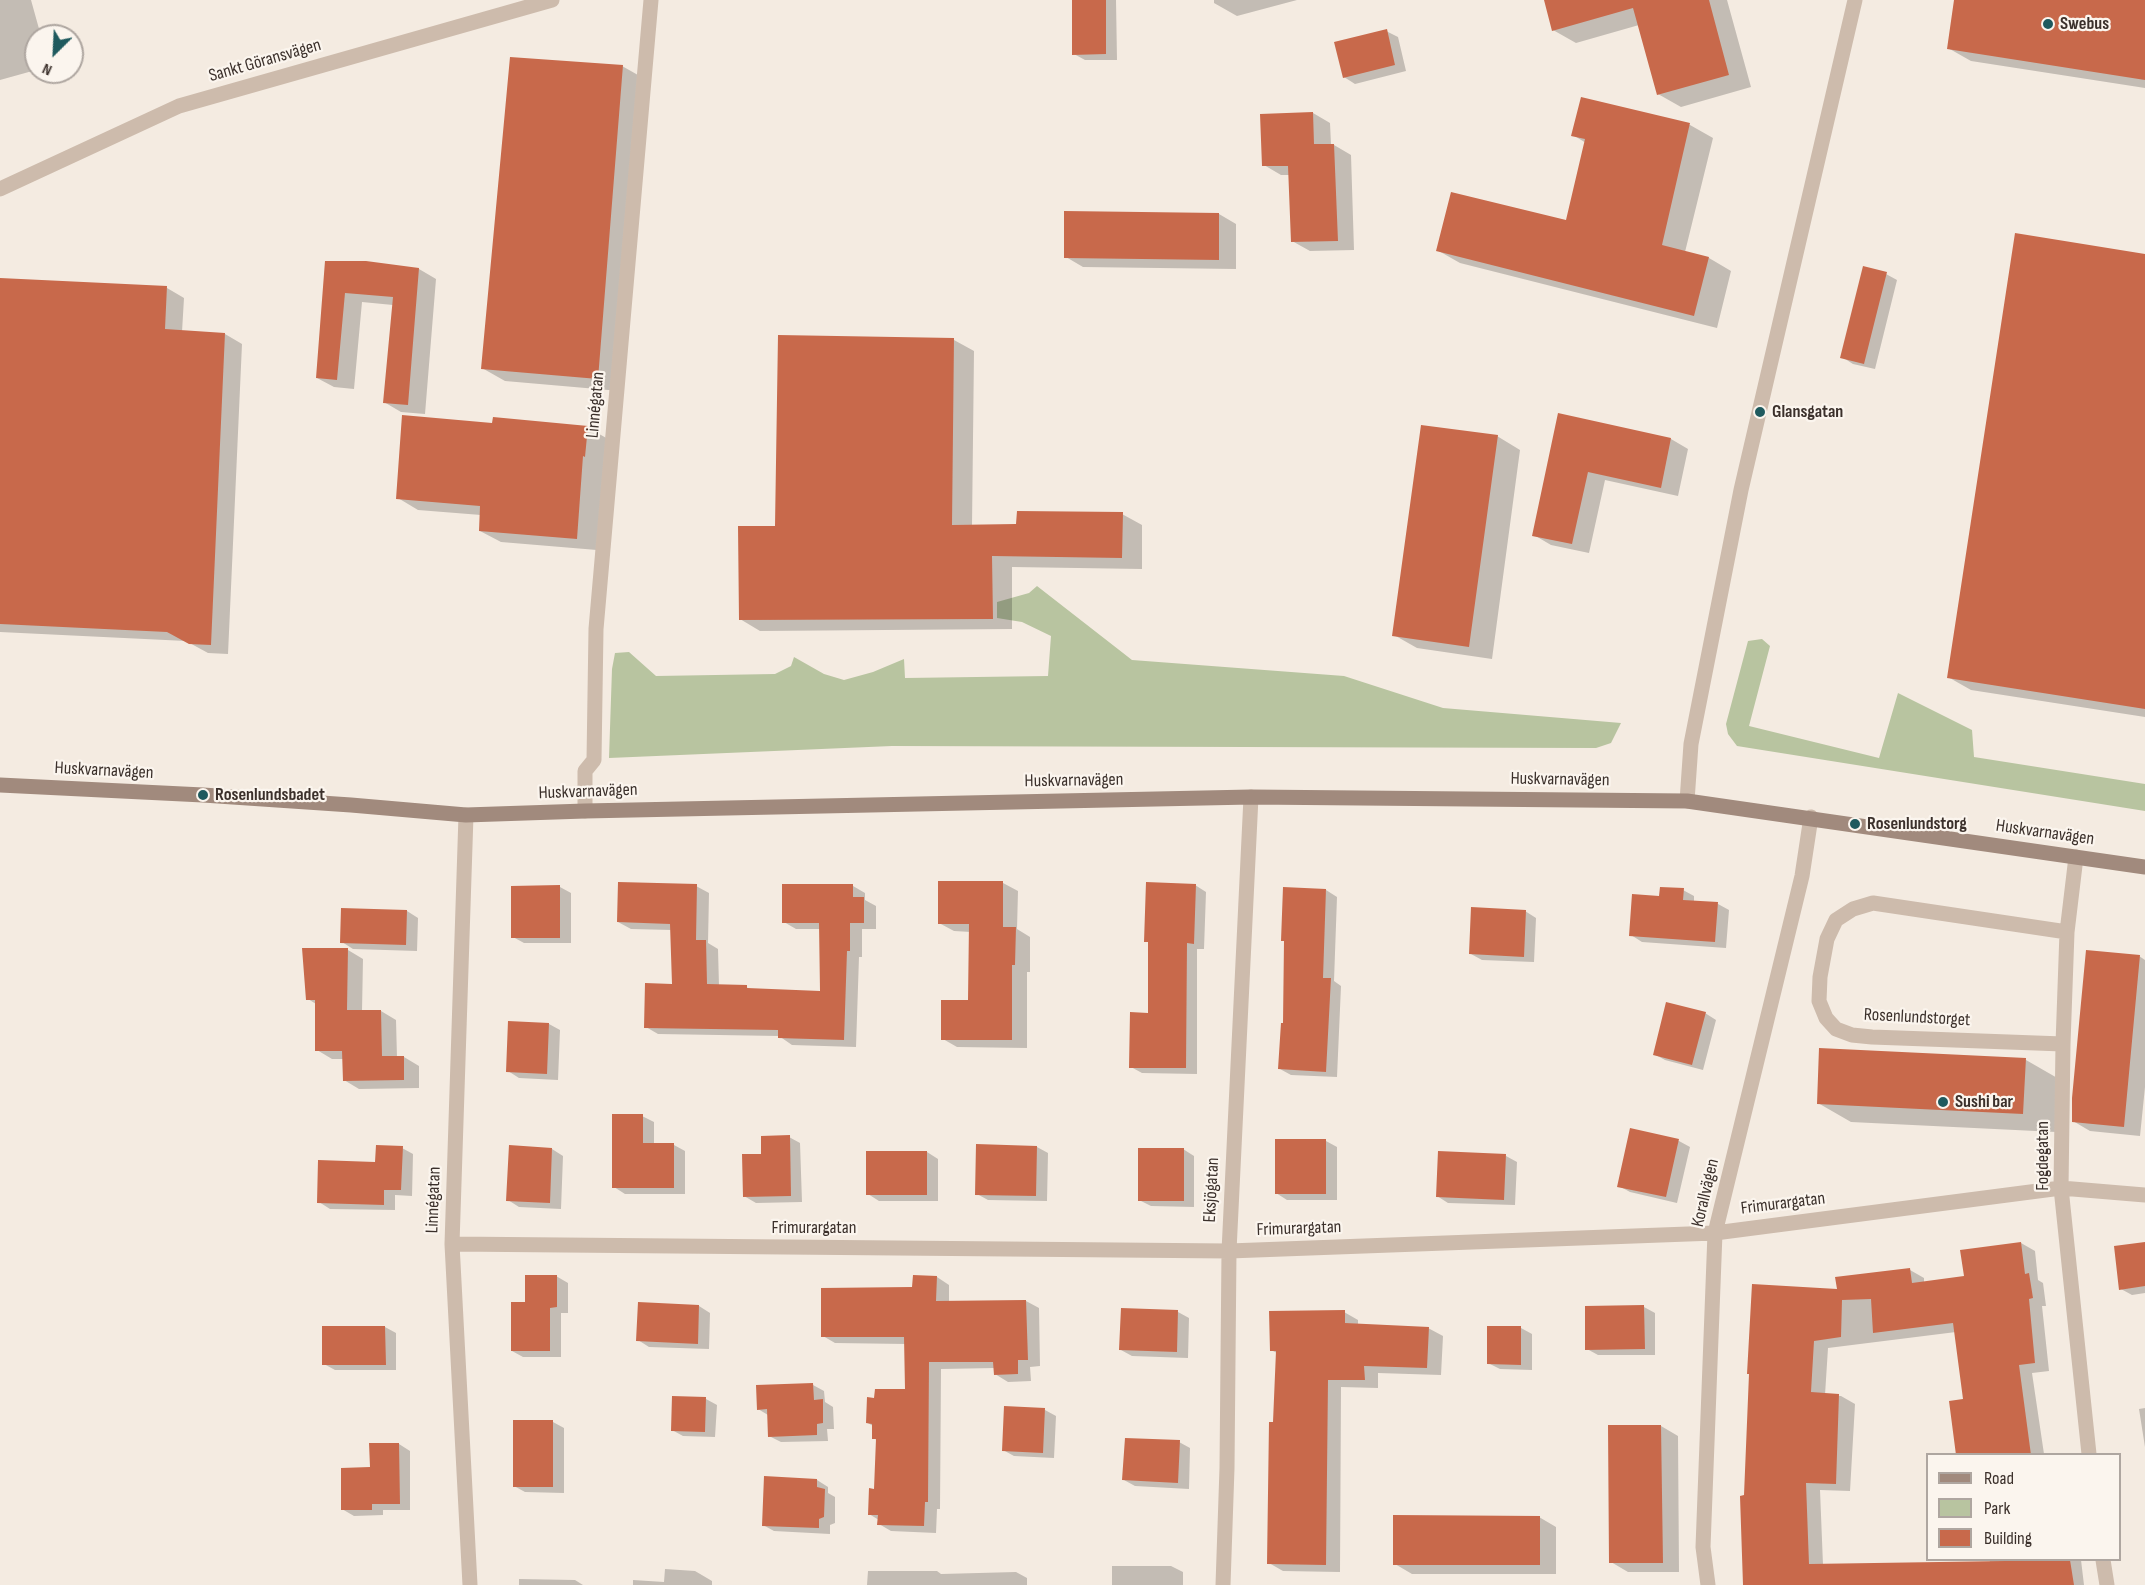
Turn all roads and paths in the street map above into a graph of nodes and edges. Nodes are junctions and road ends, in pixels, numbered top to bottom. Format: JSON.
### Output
{"nodes":[{"id":1,"x":552,"y":0,"type":"edge"},
{"id":2,"x":651,"y":0,"type":"edge"},
{"id":3,"x":1855,"y":0,"type":"edge"},
{"id":4,"x":0,"y":189,"type":"edge"},
{"id":5,"x":0,"y":785,"type":"edge"},
{"id":6,"x":1251,"y":797,"type":"junction"},
{"id":7,"x":1687,"y":801,"type":"junction"},
{"id":8,"x":585,"y":811,"type":"junction"},
{"id":9,"x":466,"y":815,"type":"junction"},
{"id":10,"x":1811,"y":817,"type":"junction"},
{"id":11,"x":2076,"y":857,"type":"junction"},
{"id":12,"x":2145,"y":867,"type":"edge"},
{"id":13,"x":2067,"y":932,"type":"junction"},
{"id":14,"x":2062,"y":1044,"type":"junction"},
{"id":15,"x":2061,"y":1188,"type":"junction"},
{"id":16,"x":2145,"y":1195,"type":"edge"},
{"id":17,"x":1715,"y":1233,"type":"junction"},
{"id":18,"x":452,"y":1244,"type":"junction"},
{"id":19,"x":1229,"y":1251,"type":"junction"},
{"id":20,"x":2089,"y":1453,"type":"edge"},
{"id":21,"x":2103,"y":1561,"type":"edge"},
{"id":22,"x":470,"y":1585,"type":"edge"},
{"id":23,"x":1223,"y":1585,"type":"edge"},
{"id":24,"x":1708,"y":1585,"type":"edge"},
{"id":25,"x":2107,"y":1585,"type":"edge"}],
"edges":[{"from":1,"to":4,"type":"street","name":"Sankt Göransvägen"},
{"from":2,"to":8,"type":"street","name":"Linnégatan"},
{"from":3,"to":7,"type":"street"},
{"from":5,"to":9,"type":"street","name":"Huskvarnavägen"},
{"from":6,"to":7,"type":"street","name":"Huskvarnavägen"},
{"from":6,"to":8,"type":"street","name":"Huskvarnavägen"},
{"from":6,"to":19,"type":"street","name":"Eksjögatan"},
{"from":7,"to":10,"type":"street","name":"Huskvarnavägen"},
{"from":8,"to":9,"type":"street","name":"Huskvarnavägen"},
{"from":9,"to":18,"type":"street","name":"Linnégatan"},
{"from":10,"to":11,"type":"street","name":"Huskvarnavägen"},
{"from":10,"to":17,"type":"street","name":"Korallvägen"},
{"from":11,"to":12,"type":"street","name":"Huskvarnavägen"},
{"from":11,"to":13,"type":"street","name":"Fogdegatan"},
{"from":13,"to":14,"type":"street","name":"Fogdegatan"},
{"from":13,"to":14,"type":"street","name":"Rosenlundstorget"},
{"from":14,"to":15,"type":"street","name":"Fogdegatan"},
{"from":15,"to":16,"type":"street","name":"Frimurargatan"},
{"from":15,"to":17,"type":"street","name":"Frimurargatan"},
{"from":15,"to":20,"type":"street","name":"Fogdegatan"},
{"from":17,"to":19,"type":"street","name":"Frimurargatan"},
{"from":17,"to":24,"type":"street","name":"Korallvägen"},
{"from":18,"to":19,"type":"street","name":"Frimurargatan"},
{"from":18,"to":22,"type":"street","name":"Linnégatan"},
{"from":19,"to":23,"type":"street","name":"Eksjögatan"},
{"from":21,"to":25,"type":"street"}]}
